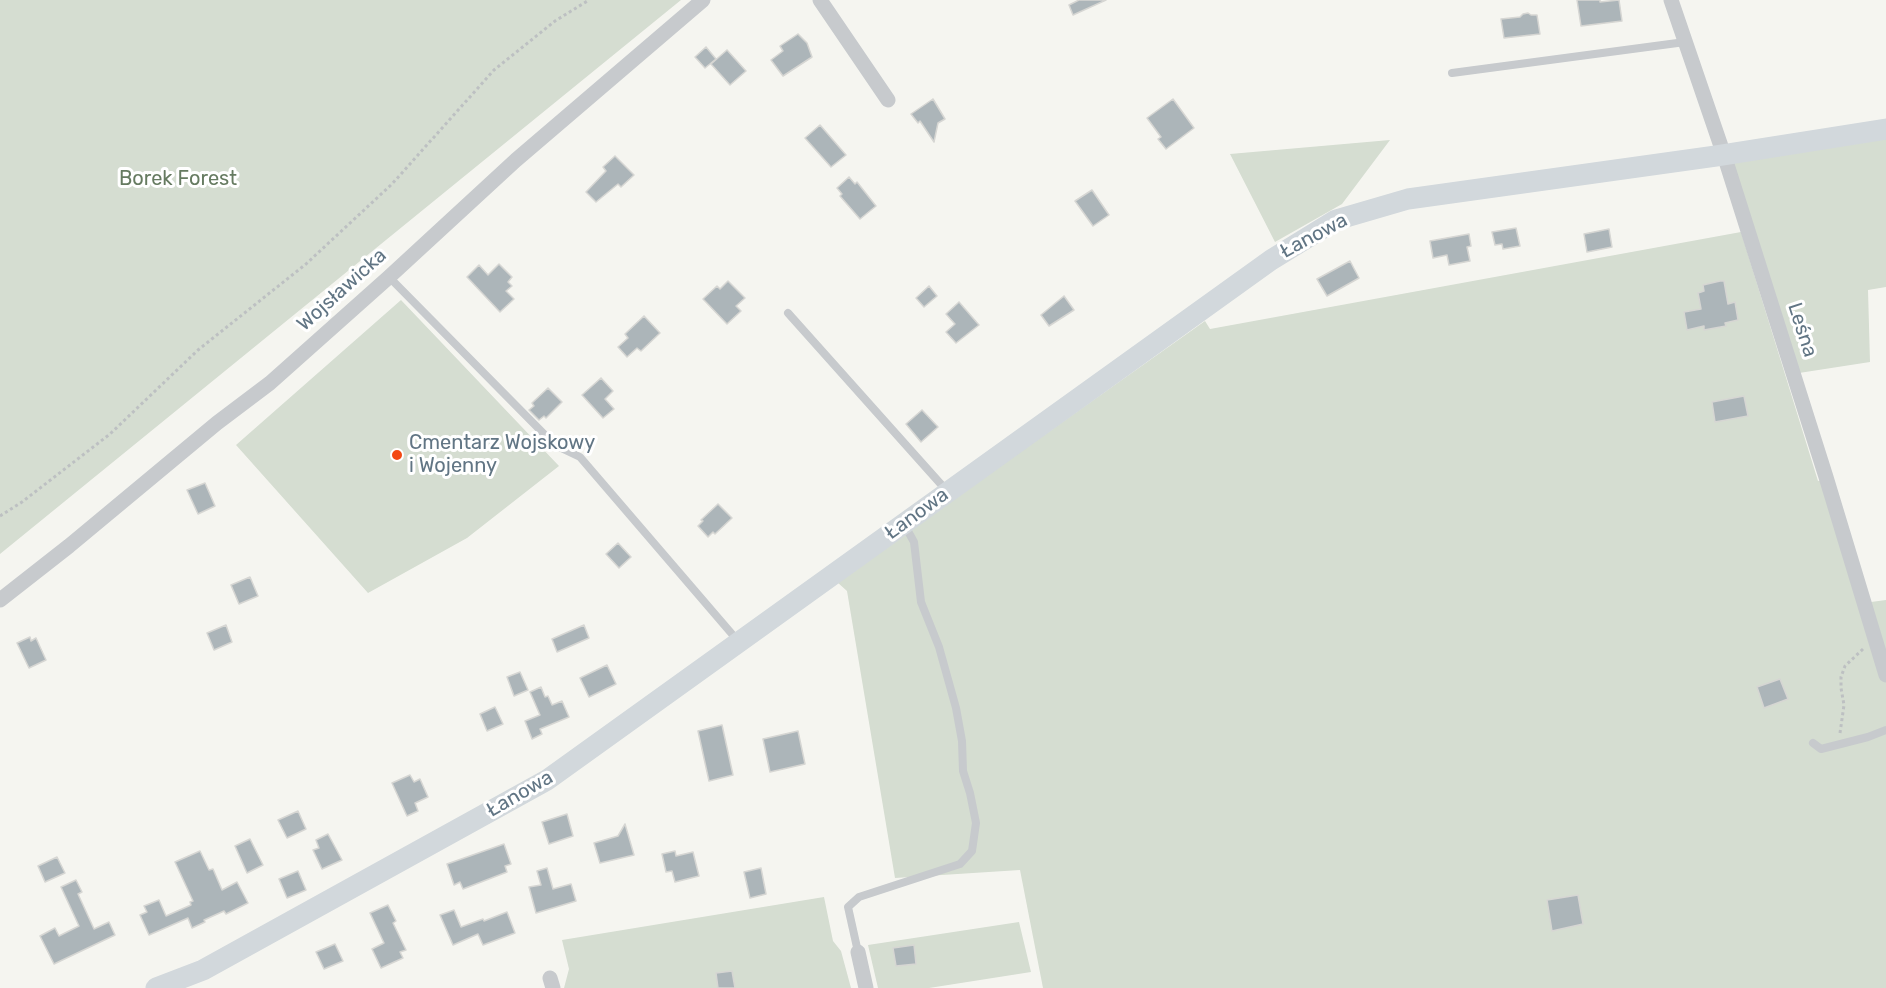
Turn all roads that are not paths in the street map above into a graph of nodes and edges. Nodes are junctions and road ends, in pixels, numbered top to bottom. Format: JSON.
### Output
{"nodes":[{"id":1,"x":703,"y":0,"type":"edge"},
{"id":2,"x":820,"y":0,"type":"edge"},
{"id":3,"x":1671,"y":0,"type":"edge"},
{"id":4,"x":1685,"y":42,"type":"junction"},
{"id":5,"x":1452,"y":73,"type":"dead end"},
{"id":6,"x":888,"y":100,"type":"dead end"},
{"id":7,"x":1886,"y":129,"type":"edge"},
{"id":8,"x":1720,"y":155,"type":"junction"},
{"id":9,"x":389,"y":277,"type":"junction"},
{"id":10,"x":788,"y":313,"type":"dead end"},
{"id":11,"x":948,"y":492,"type":"junction"},
{"id":12,"x":904,"y":524,"type":"junction"},
{"id":13,"x":0,"y":600,"type":"edge"},
{"id":14,"x":739,"y":642,"type":"junction"},
{"id":15,"x":1886,"y":675,"type":"edge"},
{"id":16,"x":1886,"y":730,"type":"edge"},
{"id":17,"x":1813,"y":743,"type":"dead end"},
{"id":18,"x":858,"y":952,"type":"joint"},
{"id":19,"x":156,"y":988,"type":"edge"},
{"id":20,"x":866,"y":988,"type":"edge"}],
"edges":[{"from":1,"to":9,"type":"street","name":"Wojsławicka"},
{"from":2,"to":6,"type":"street"},
{"from":3,"to":4,"type":"street","name":"Leśna"},
{"from":4,"to":5,"type":"lane"},
{"from":4,"to":8,"type":"street","name":"Leśna"},
{"from":7,"to":8,"type":"street","name":"Łanowa"},
{"from":8,"to":11,"type":"street","name":"Łanowa"},
{"from":8,"to":15,"type":"street","name":"Leśna"},
{"from":9,"to":13,"type":"street","name":"Wojsławicka"},
{"from":9,"to":14,"type":"lane"},
{"from":10,"to":11,"type":"lane"},
{"from":11,"to":12,"type":"street","name":"Łanowa"},
{"from":12,"to":14,"type":"street","name":"Łanowa"},
{"from":12,"to":18,"type":"lane"},
{"from":14,"to":19,"type":"street","name":"Łanowa"},
{"from":16,"to":17,"type":"lane"},
{"from":18,"to":20,"type":"street"}]}
